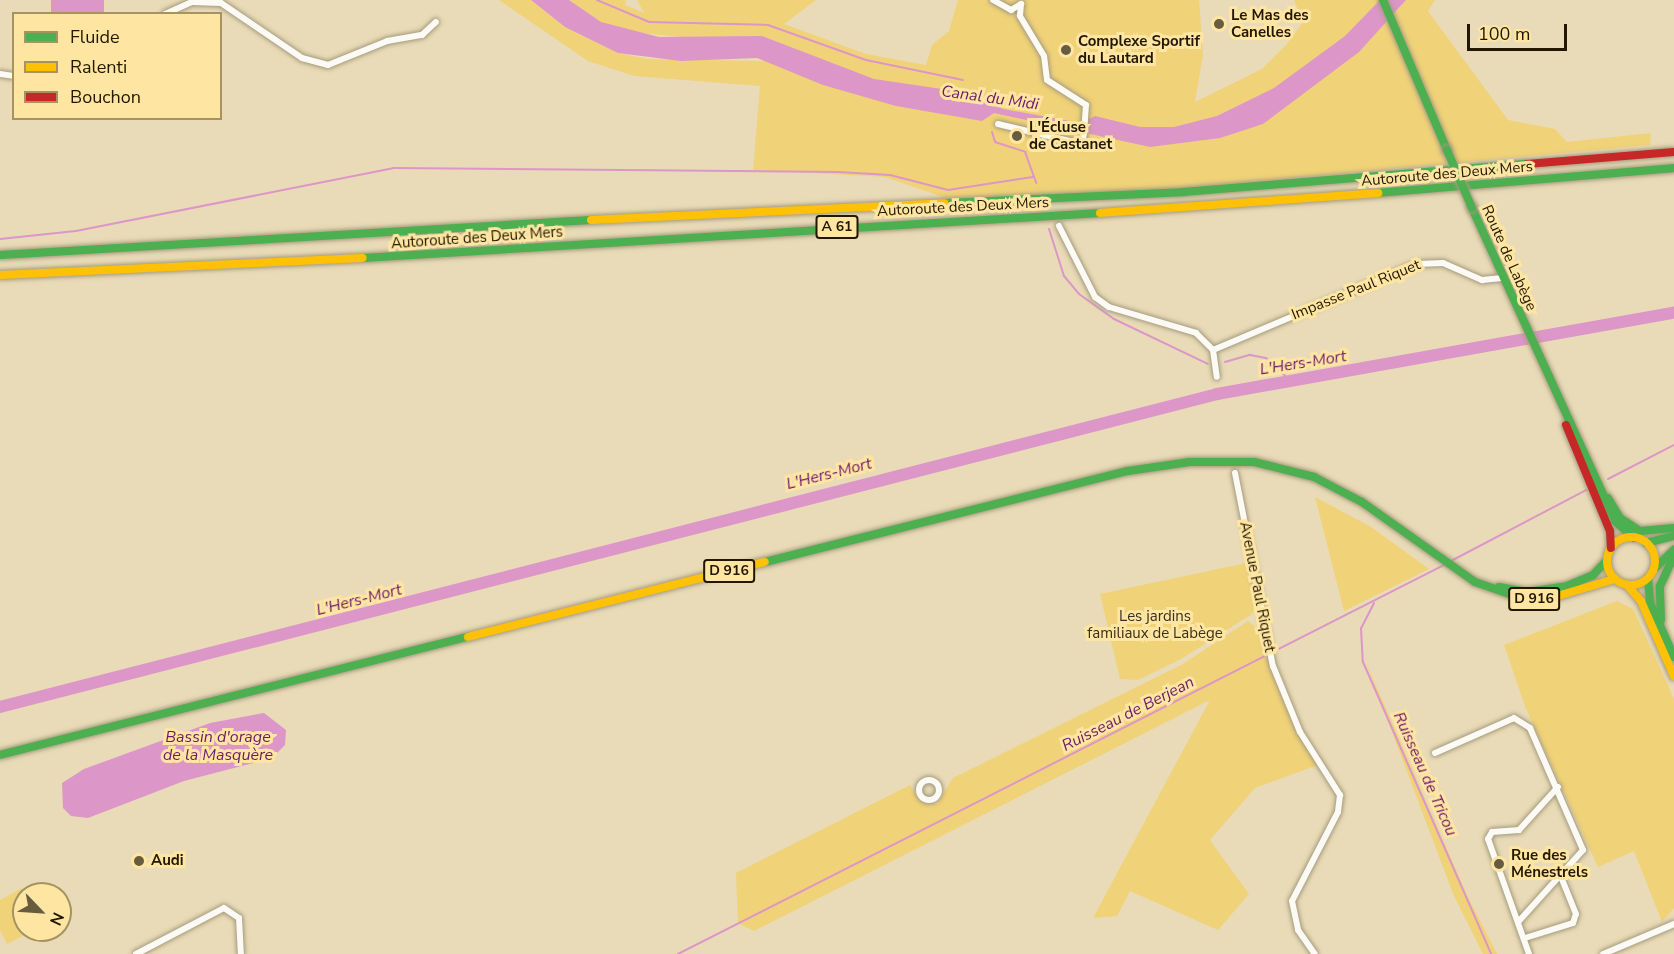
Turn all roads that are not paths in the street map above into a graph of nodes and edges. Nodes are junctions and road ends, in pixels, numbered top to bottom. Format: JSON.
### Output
{"nodes":[{"id":1,"x":993,"y":0,"type":"edge"},
{"id":2,"x":1383,"y":0,"type":"edge"},
{"id":3,"x":1011,"y":10,"type":"junction"},
{"id":4,"x":170,"y":12,"type":"edge"},
{"id":5,"x":1020,"y":16,"type":"junction"},
{"id":6,"x":436,"y":22,"type":"dead end"},
{"id":7,"x":998,"y":124,"type":"dead end"},
{"id":8,"x":1674,"y":152,"type":"edge"},
{"id":9,"x":1674,"y":168,"type":"edge"},
{"id":10,"x":1059,"y":226,"type":"dead end"},
{"id":11,"x":0,"y":255,"type":"edge"},
{"id":12,"x":0,"y":274,"type":"edge"},
{"id":13,"x":1502,"y":278,"type":"junction"},
{"id":14,"x":1213,"y":350,"type":"junction"},
{"id":15,"x":1539,"y":359,"type":"junction"},
{"id":16,"x":1217,"y":376,"type":"dead end"},
{"id":17,"x":1235,"y":473,"type":"dead end"},
{"id":18,"x":1608,"y":498,"type":"junction"},
{"id":19,"x":1674,"y":528,"type":"edge"},
{"id":20,"x":1674,"y":536,"type":"edge"},
{"id":21,"x":1634,"y":538,"type":"junction"},
{"id":22,"x":1646,"y":543,"type":"junction"},
{"id":23,"x":1611,"y":548,"type":"junction"},
{"id":24,"x":1674,"y":550,"type":"edge"},
{"id":25,"x":1674,"y":556,"type":"edge"},
{"id":26,"x":1606,"y":561,"type":"junction"},
{"id":27,"x":1654,"y":569,"type":"junction"},
{"id":28,"x":1458,"y":570,"type":"junction"},
{"id":29,"x":1648,"y":578,"type":"junction"},
{"id":30,"x":1615,"y":579,"type":"junction"},
{"id":31,"x":1627,"y":585,"type":"junction"},
{"id":32,"x":1662,"y":627,"type":"junction"},
{"id":33,"x":1674,"y":657,"type":"edge"},
{"id":34,"x":1674,"y":676,"type":"edge"},
{"id":35,"x":1435,"y":753,"type":"dead end"},
{"id":36,"x":0,"y":754,"type":"edge"},
{"id":37,"x":1558,"y":787,"type":"junction"},
{"id":38,"x":1561,"y":877,"type":"junction"},
{"id":39,"x":1520,"y":921,"type":"junction"},
{"id":40,"x":1674,"y":924,"type":"edge"},
{"id":41,"x":1525,"y":938,"type":"junction"},
{"id":42,"x":136,"y":954,"type":"edge"},
{"id":43,"x":241,"y":954,"type":"edge"},
{"id":44,"x":1315,"y":954,"type":"edge"},
{"id":45,"x":1529,"y":954,"type":"edge"},
{"id":46,"x":1603,"y":954,"type":"edge"}],
"edges":[{"from":1,"to":3,"type":"street"},
{"from":2,"to":13,"type":"main road","name":"Route de Labège","bridge":true},
{"from":3,"to":5,"type":"street"},
{"from":3,"to":5,"type":"street"},
{"from":4,"to":6,"type":"street"},
{"from":5,"to":7,"type":"street"},
{"from":8,"to":11,"type":"main road","name":"Autoroute des Deux Mers","number":"A 61"},
{"from":9,"to":12,"type":"main road","name":"Autoroute des Deux Mers","number":"A 61"},
{"from":10,"to":14,"type":"street"},
{"from":13,"to":14,"type":"street","name":"Impasse Paul Riquet"},
{"from":13,"to":15,"type":"main road","name":"Route de Labège"},
{"from":14,"to":16,"type":"street"},
{"from":15,"to":18,"type":"main road","name":"Route de Labège"},
{"from":15,"to":23,"type":"main road","name":"Route de Labège"},
{"from":17,"to":44,"type":"street","name":"Avenue Paul Riquet"},
{"from":18,"to":19,"type":"main road"},
{"from":18,"to":21,"type":"main road","name":"Route de Labège"},
{"from":20,"to":22,"type":"main road"},
{"from":21,"to":22,"type":"main road"},
{"from":21,"to":23,"type":"main road"},
{"from":22,"to":27,"type":"main road"},
{"from":23,"to":26,"type":"main road"},
{"from":24,"to":27,"type":"main road"},
{"from":25,"to":32,"type":"main road"},
{"from":26,"to":28,"type":"main road","number":"D 916"},
{"from":26,"to":30,"type":"main road"},
{"from":27,"to":29,"type":"main road"},
{"from":28,"to":30,"type":"main road","number":"D 916"},
{"from":28,"to":36,"type":"main road","number":"D 916"},
{"from":29,"to":31,"type":"main road"},
{"from":29,"to":32,"type":"main road"},
{"from":30,"to":31,"type":"main road"},
{"from":31,"to":34,"type":"main road"},
{"from":32,"to":33,"type":"main road"},
{"from":35,"to":37,"type":"street"},
{"from":37,"to":38,"type":"street"},
{"from":37,"to":39,"type":"street"},
{"from":38,"to":39,"type":"street"},
{"from":38,"to":41,"type":"street"},
{"from":39,"to":41,"type":"street"},
{"from":40,"to":46,"type":"street"},
{"from":41,"to":45,"type":"street"},
{"from":42,"to":43,"type":"street"}]}
